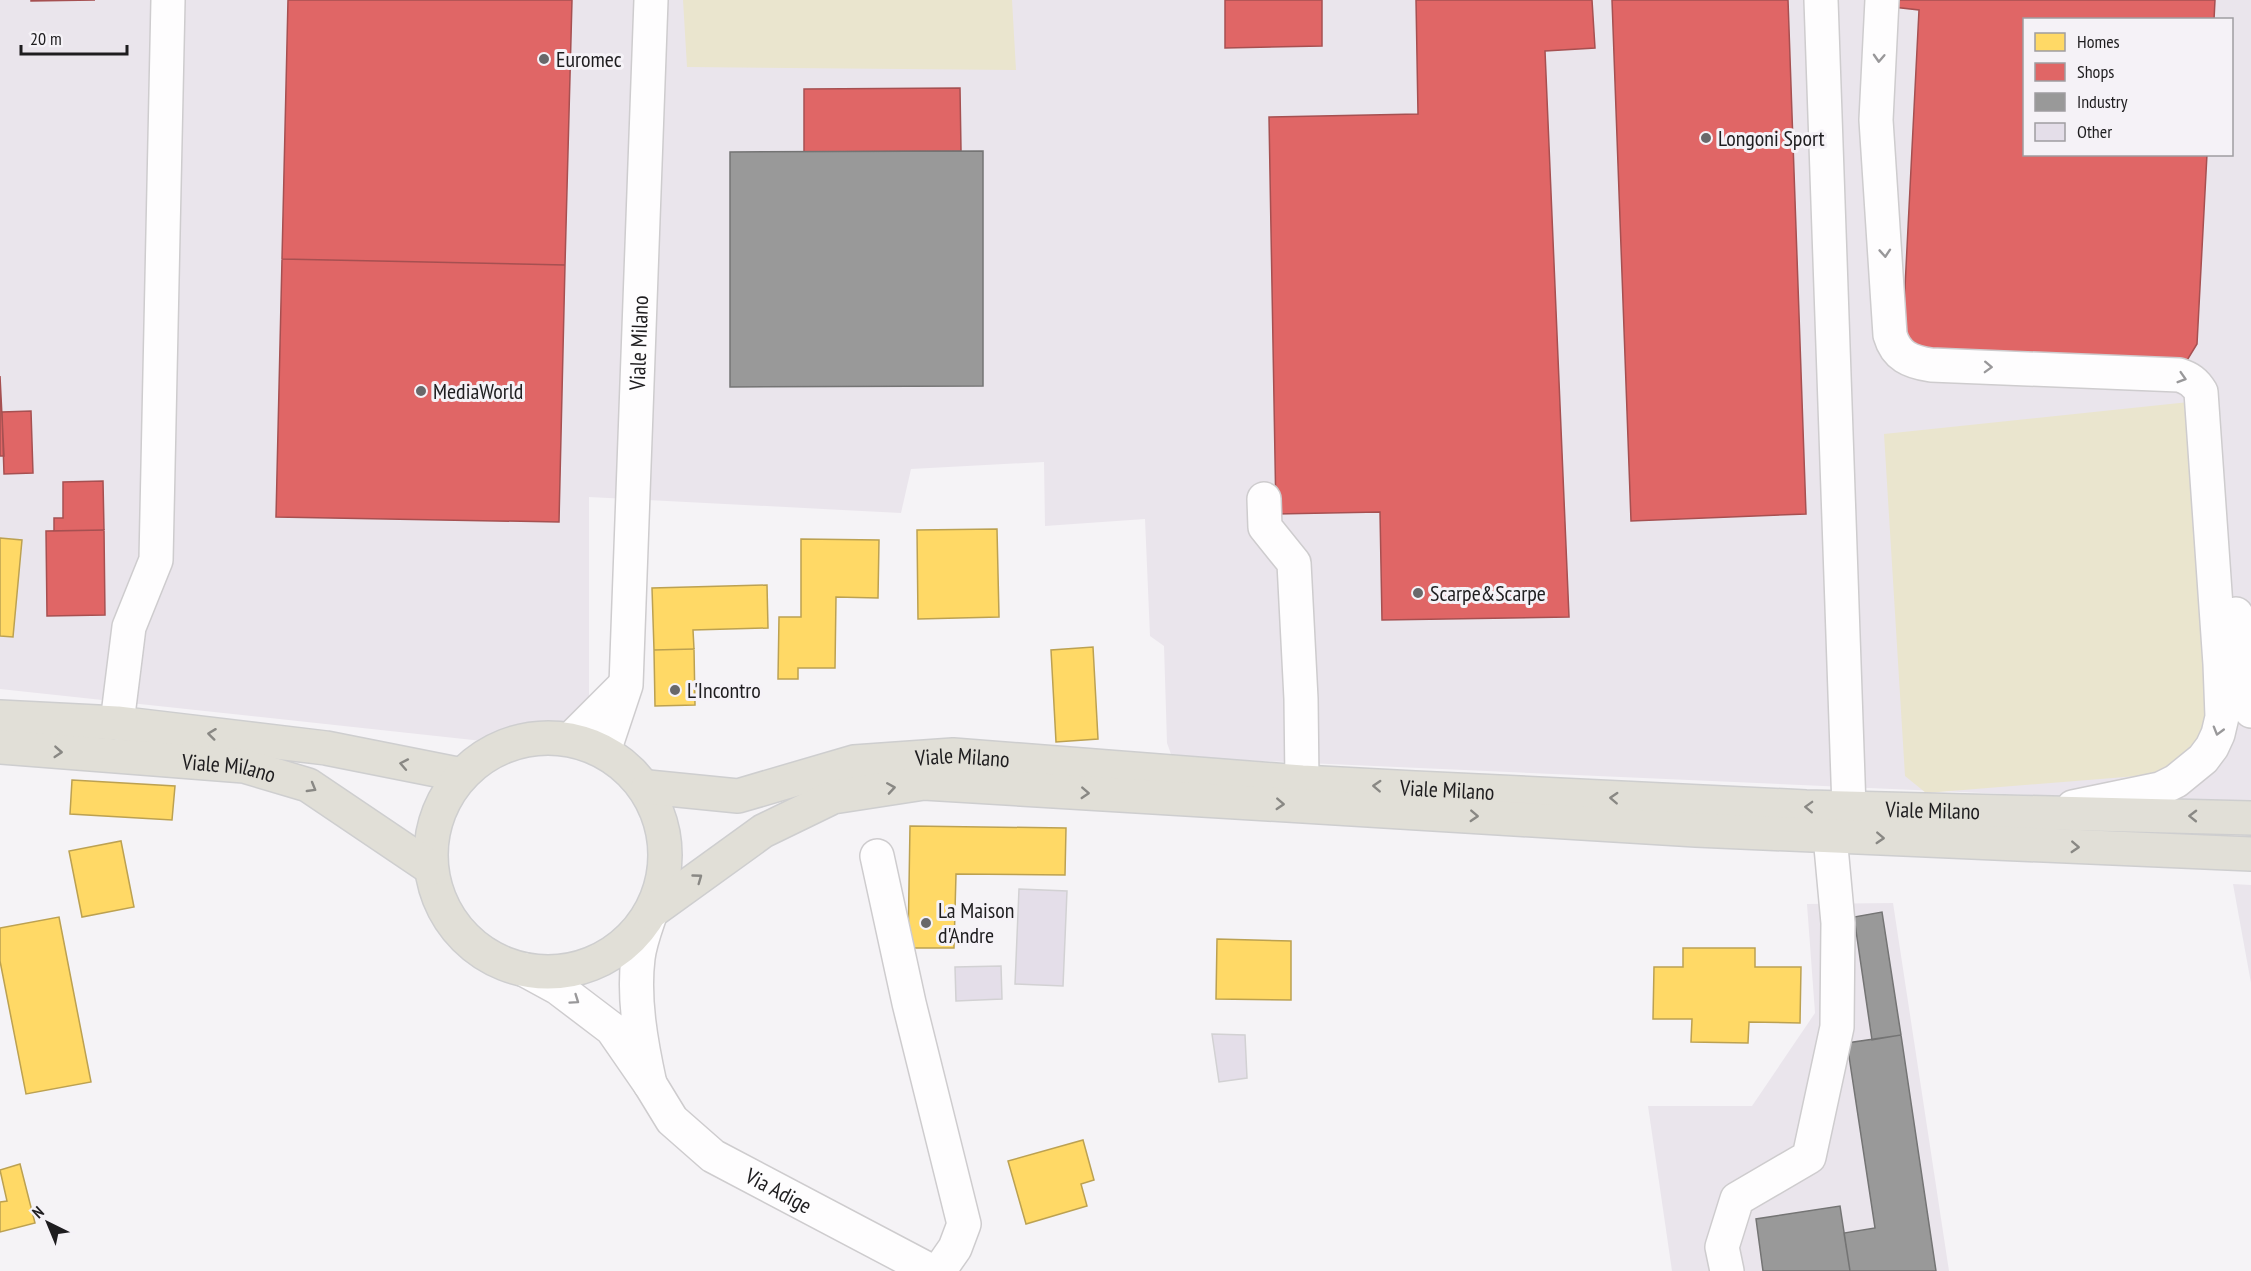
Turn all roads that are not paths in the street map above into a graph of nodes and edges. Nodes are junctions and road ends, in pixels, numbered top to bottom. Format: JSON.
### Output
{"nodes":[{"id":1,"x":168,"y":0,"type":"edge"},
{"id":2,"x":651,"y":0,"type":"edge"},
{"id":3,"x":1821,"y":0,"type":"edge"},
{"id":4,"x":1882,"y":0,"type":"edge"},
{"id":5,"x":2219,"y":382,"type":"dead end"},
{"id":6,"x":1264,"y":499,"type":"dead end"},
{"id":7,"x":626,"y":685,"type":"junction"},
{"id":8,"x":2251,"y":711,"type":"edge"},
{"id":9,"x":0,"y":717,"type":"edge"},
{"id":10,"x":117,"y":723,"type":"junction"},
{"id":11,"x":571,"y":739,"type":"junction"},
{"id":12,"x":0,"y":747,"type":"edge"},
{"id":13,"x":604,"y":751,"type":"junction"},
{"id":14,"x":462,"y":775,"type":"junction"},
{"id":15,"x":1302,"y":782,"type":"junction"},
{"id":16,"x":648,"y":787,"type":"junction"},
{"id":17,"x":1849,"y":808,"type":"junction"},
{"id":18,"x":2046,"y":813,"type":"junction"},
{"id":19,"x":2251,"y":818,"type":"edge"},
{"id":20,"x":1830,"y":836,"type":"junction"},
{"id":21,"x":2251,"y":854,"type":"edge"},
{"id":22,"x":877,"y":856,"type":"dead end"},
{"id":23,"x":431,"y":868,"type":"junction"},
{"id":24,"x":651,"y":912,"type":"junction"},
{"id":25,"x":525,"y":970,"type":"junction"},
{"id":26,"x":650,"y":1084,"type":"junction"},
{"id":27,"x":931,"y":1271,"type":"edge"},
{"id":28,"x":939,"y":1271,"type":"edge"},
{"id":29,"x":1727,"y":1271,"type":"edge"}],
"edges":[{"from":1,"to":10,"type":"street"},
{"from":2,"to":7,"type":"street","name":"Viale Milano"},
{"from":3,"to":17,"type":"street"},
{"from":4,"to":18,"type":"street","one_way":true},
{"from":5,"to":8,"type":"street"},
{"from":6,"to":15,"type":"street"},
{"from":7,"to":11,"type":"street"},
{"from":7,"to":13,"type":"street","name":"Viale Milano"},
{"from":9,"to":10,"type":"main road"},
{"from":14,"to":10,"type":"main road","one_way":true},
{"from":11,"to":13,"type":"main road"},
{"from":11,"to":14,"type":"main road"},
{"from":12,"to":23,"type":"main road","name":"Viale Milano","one_way":true},
{"from":13,"to":16,"type":"main road"},
{"from":14,"to":23,"type":"main road"},
{"from":15,"to":16,"type":"main road","name":"Viale Milano"},
{"from":17,"to":15,"type":"main road","name":"Viale Milano","one_way":true},
{"from":16,"to":24,"type":"main road"},
{"from":17,"to":18,"type":"main road","name":"Viale Milano"},
{"from":19,"to":18,"type":"main road","name":"Viale Milano","one_way":true},
{"from":20,"to":21,"type":"main road","name":"Viale Milano","one_way":true},
{"from":24,"to":20,"type":"main road","name":"Viale Milano","one_way":true},
{"from":20,"to":29,"type":"street"},
{"from":22,"to":28,"type":"street"},
{"from":23,"to":25,"type":"main road"},
{"from":24,"to":25,"type":"main road"},
{"from":24,"to":26,"type":"street","name":"Via Adige"},
{"from":25,"to":26,"type":"street","name":"Via Adige","one_way":true},
{"from":26,"to":27,"type":"street","name":"Via Adige"}]}
